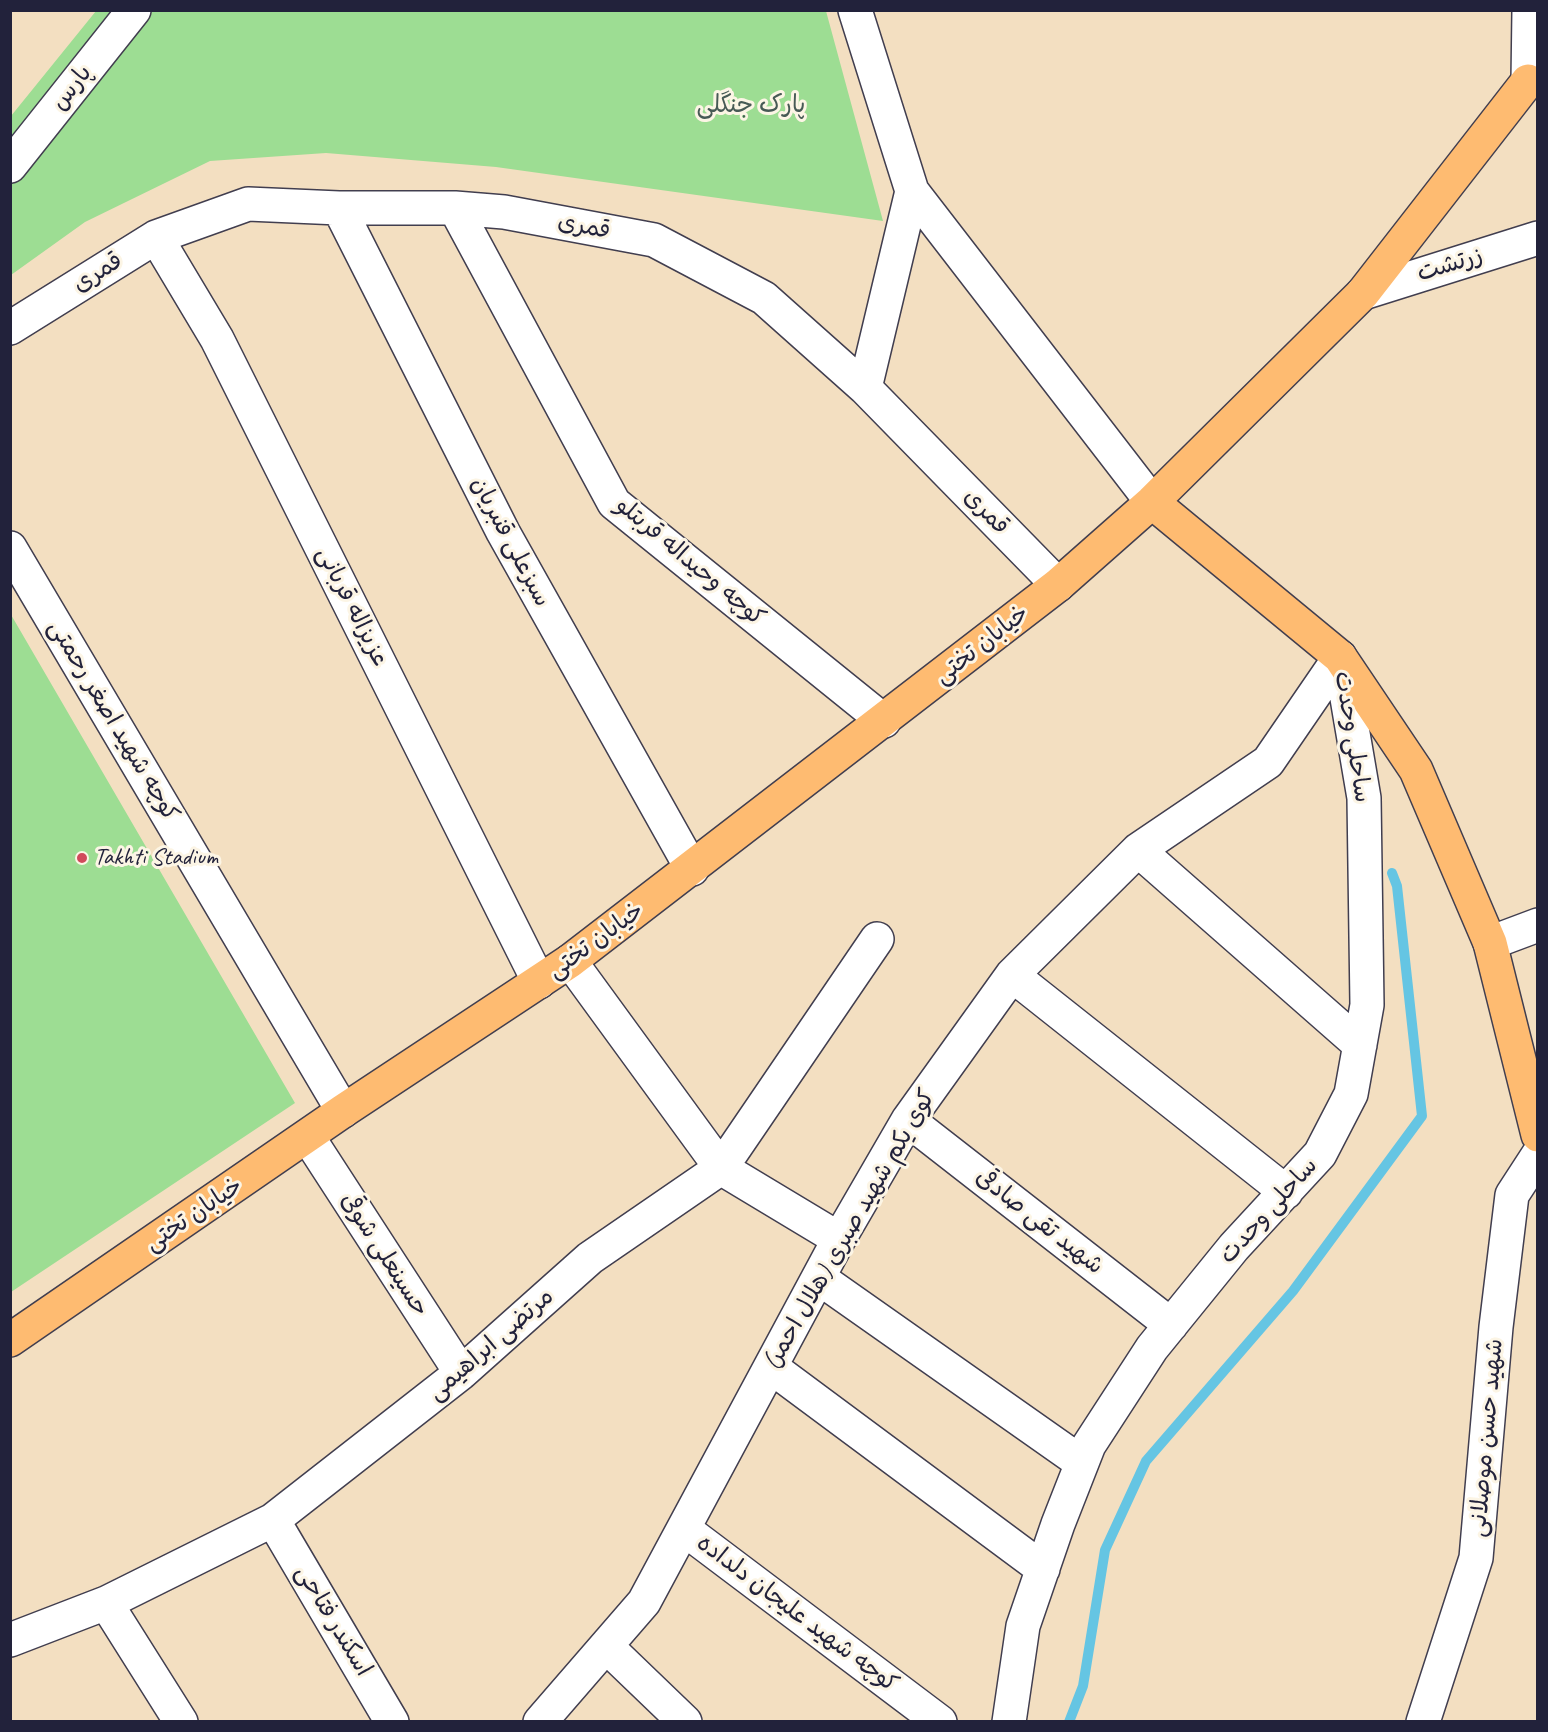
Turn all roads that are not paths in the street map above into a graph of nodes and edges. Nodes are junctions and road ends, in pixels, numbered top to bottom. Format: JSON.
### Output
{"nodes":[{"id":1,"x":134,"y":10,"type":"edge"},
{"id":2,"x":855,"y":10,"type":"edge"},
{"id":3,"x":1529,"y":10,"type":"edge"},
{"id":4,"x":1533,"y":78,"type":"edge"},
{"id":5,"x":10,"y":166,"type":"edge"},
{"id":6,"x":912,"y":191,"type":"junction"},
{"id":7,"x":339,"y":208,"type":"junction"},
{"id":8,"x":455,"y":208,"type":"junction"},
{"id":9,"x":156,"y":237,"type":"junction"},
{"id":10,"x":1538,"y":238,"type":"edge"},
{"id":11,"x":1363,"y":293,"type":"junction"},
{"id":12,"x":10,"y":328,"type":"edge"},
{"id":13,"x":865,"y":388,"type":"junction"},
{"id":14,"x":1152,"y":502,"type":"junction"},
{"id":15,"x":10,"y":548,"type":"edge"},
{"id":16,"x":1059,"y":585,"type":"junction"},
{"id":17,"x":1340,"y":657,"type":"junction"},
{"id":18,"x":884,"y":721,"type":"junction"},
{"id":19,"x":1137,"y":850,"type":"junction"},
{"id":20,"x":692,"y":869,"type":"junction"},
{"id":21,"x":1538,"y":925,"type":"edge"},
{"id":22,"x":877,"y":939,"type":"dead end"},
{"id":23,"x":1490,"y":943,"type":"junction"},
{"id":24,"x":570,"y":961,"type":"junction"},
{"id":25,"x":1012,"y":975,"type":"junction"},
{"id":26,"x":539,"y":982,"type":"junction"},
{"id":27,"x":1360,"y":1045,"type":"junction"},
{"id":28,"x":343,"y":1111,"type":"junction"},
{"id":29,"x":908,"y":1120,"type":"junction"},
{"id":30,"x":1538,"y":1135,"type":"edge"},
{"id":31,"x":308,"y":1137,"type":"junction"},
{"id":32,"x":1538,"y":1155,"type":"edge"},
{"id":33,"x":722,"y":1168,"type":"junction"},
{"id":34,"x":1286,"y":1192,"type":"junction"},
{"id":35,"x":839,"y":1239,"type":"junction"},
{"id":36,"x":819,"y":1278,"type":"junction"},
{"id":37,"x":1171,"y":1325,"type":"junction"},
{"id":38,"x":10,"y":1340,"type":"edge"},
{"id":39,"x":771,"y":1367,"type":"junction"},
{"id":40,"x":461,"y":1373,"type":"junction"},
{"id":41,"x":1082,"y":1463,"type":"junction"},
{"id":42,"x":273,"y":1520,"type":"junction"},
{"id":43,"x":684,"y":1528,"type":"junction"},
{"id":44,"x":1043,"y":1569,"type":"junction"},
{"id":45,"x":106,"y":1603,"type":"junction"},
{"id":46,"x":10,"y":1640,"type":"edge"},
{"id":47,"x":606,"y":1646,"type":"junction"},
{"id":48,"x":181,"y":1722,"type":"edge"},
{"id":49,"x":392,"y":1722,"type":"edge"},
{"id":50,"x":540,"y":1722,"type":"edge"},
{"id":51,"x":685,"y":1722,"type":"edge"},
{"id":52,"x":940,"y":1722,"type":"edge"},
{"id":53,"x":1009,"y":1722,"type":"edge"},
{"id":54,"x":1423,"y":1722,"type":"edge"}],
"edges":[{"from":1,"to":5,"type":"street","name":"پارس"},
{"from":2,"to":6,"type":"street"},
{"from":3,"to":4,"type":"street"},
{"from":4,"to":11,"type":"main road","name":"خیابان تختی"},
{"from":6,"to":13,"type":"street"},
{"from":6,"to":14,"type":"street"},
{"from":7,"to":8,"type":"street","name":"قمری"},
{"from":7,"to":9,"type":"street","name":"قمری"},
{"from":7,"to":20,"type":"street","name":"سبزعلی قنبریان"},
{"from":8,"to":13,"type":"street","name":"قمری"},
{"from":8,"to":18,"type":"street","name":"کوچه وحیداله قربتلو"},
{"from":9,"to":12,"type":"street","name":"قمری"},
{"from":9,"to":26,"type":"street","name":"عزیزاله قربانی"},
{"from":10,"to":11,"type":"street","name":"زرتشت"},
{"from":11,"to":14,"type":"main road","name":"خیابان تختی"},
{"from":13,"to":16,"type":"street","name":"قمری"},
{"from":14,"to":16,"type":"main road","name":"خیابان تختی"},
{"from":14,"to":17,"type":"main road"},
{"from":15,"to":28,"type":"street","name":"کوچه شهید اصغر رحمتی"},
{"from":16,"to":18,"type":"main road","name":"خیابان تختی"},
{"from":17,"to":19,"type":"street","name":"کوی یکم شهید صبری (هلال احمر)"},
{"from":17,"to":23,"type":"main road"},
{"from":17,"to":27,"type":"street","name":"ساحلی وحدت"},
{"from":18,"to":20,"type":"main road","name":"خیابان تختی"},
{"from":19,"to":25,"type":"street","name":"کوی یکم شهید صبری (هلال احمر)"},
{"from":19,"to":27,"type":"street"},
{"from":20,"to":24,"type":"main road","name":"خیابان تختی"},
{"from":21,"to":23,"type":"street"},
{"from":22,"to":33,"type":"street","name":"مرتضی ابراهیمی"},
{"from":23,"to":30,"type":"main road"},
{"from":24,"to":26,"type":"main road","name":"خیابان تختی"},
{"from":24,"to":33,"type":"street"},
{"from":25,"to":29,"type":"street","name":"کوی یکم شهید صبری (هلال احمر)"},
{"from":25,"to":34,"type":"street"},
{"from":26,"to":28,"type":"main road","name":"خیابان تختی"},
{"from":27,"to":34,"type":"street","name":"ساحلی وحدت"},
{"from":28,"to":31,"type":"main road","name":"خیابان تختی"},
{"from":29,"to":35,"type":"street","name":"کوی یکم شهید صبری (هلال احمر)"},
{"from":29,"to":37,"type":"street","name":"شهید تقی صادقی"},
{"from":31,"to":38,"type":"main road","name":"خیابان تختی"},
{"from":31,"to":40,"type":"street","name":"حسینعلی شوقی"},
{"from":32,"to":54,"type":"street","name":"شهید حسن موصلانی"},
{"from":33,"to":35,"type":"street"},
{"from":33,"to":40,"type":"street","name":"مرتضی ابراهیمی"},
{"from":34,"to":37,"type":"street","name":"ساحلی وحدت"},
{"from":35,"to":36,"type":"street","name":"کوی یکم شهید صبری (هلال احمر)"},
{"from":36,"to":39,"type":"street","name":"کوی یکم شهید صبری (هلال احمر)"},
{"from":36,"to":41,"type":"street"},
{"from":37,"to":41,"type":"street","name":"ساحلی وحدت"},
{"from":39,"to":43,"type":"street","name":"کوی یکم شهید صبری (هلال احمر)"},
{"from":39,"to":44,"type":"street"},
{"from":40,"to":42,"type":"street","name":"مرتضی ابراهیمی"},
{"from":41,"to":44,"type":"street","name":"ساحلی وحدت"},
{"from":42,"to":45,"type":"street","name":"مرتضی ابراهیمی"},
{"from":42,"to":49,"type":"street","name":"اسکندر فتاحی"},
{"from":43,"to":47,"type":"street","name":"کوی یکم شهید صبری (هلال احمر)"},
{"from":43,"to":52,"type":"street","name":"کوچه شهید علیجان دلداده"},
{"from":44,"to":53,"type":"street","name":"ساحلی وحدت"},
{"from":45,"to":46,"type":"street","name":"مرتضی ابراهیمی"},
{"from":45,"to":48,"type":"street"},
{"from":47,"to":50,"type":"street","name":"کوی یکم شهید صبری (هلال احمر)"},
{"from":47,"to":51,"type":"street"}]}
